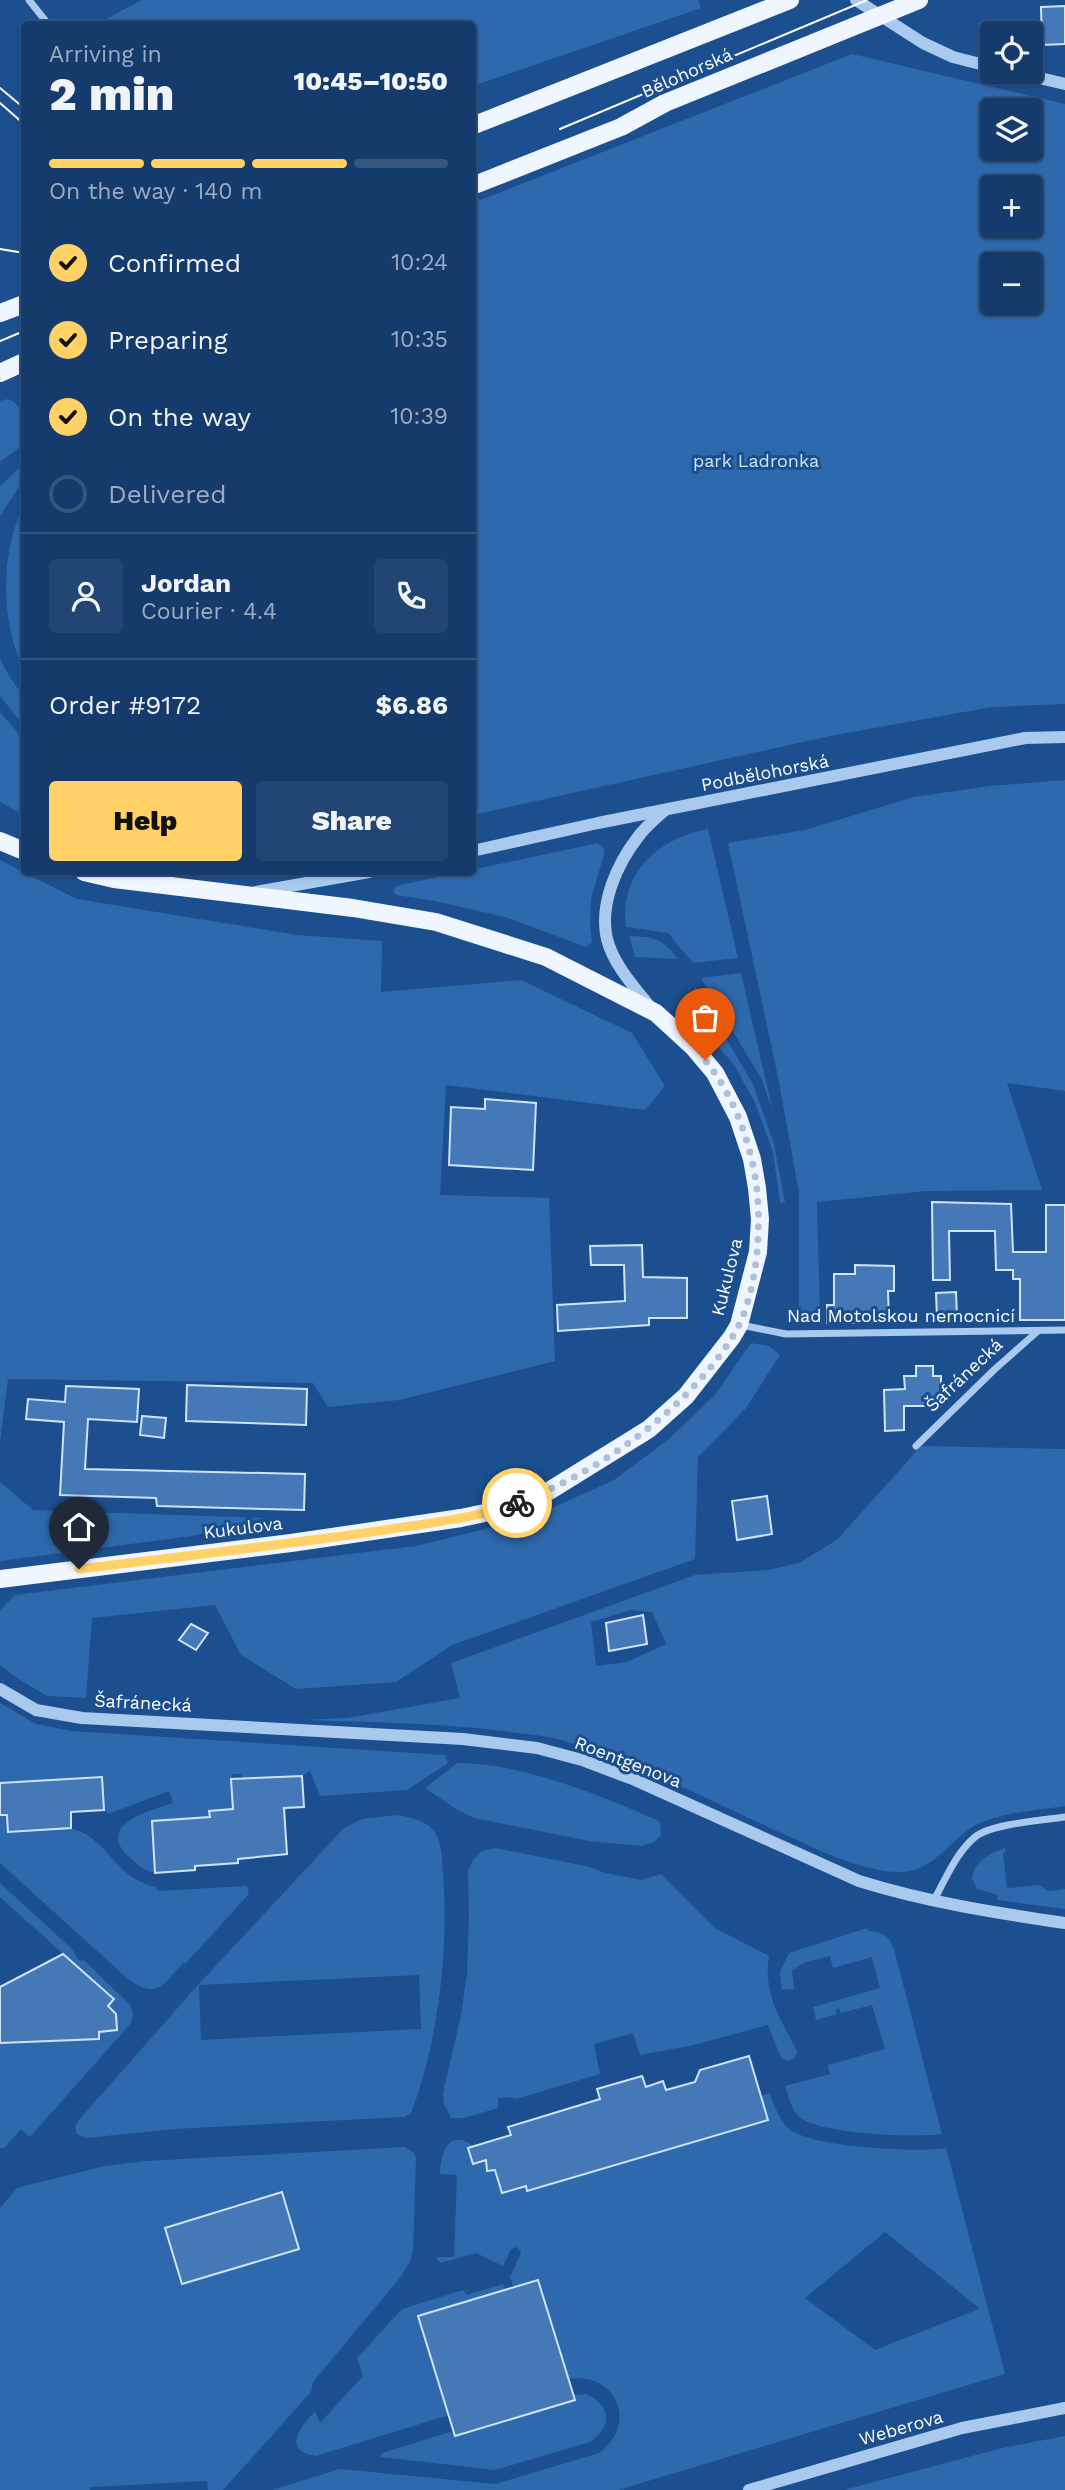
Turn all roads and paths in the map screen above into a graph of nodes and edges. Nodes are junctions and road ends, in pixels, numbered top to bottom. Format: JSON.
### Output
{"nodes":[{"id":1,"x":29,"y":0,"type":"edge"},
{"id":2,"x":790,"y":0,"type":"edge"},
{"id":3,"x":856,"y":0,"type":"edge"},
{"id":4,"x":919,"y":0,"type":"edge"},
{"id":5,"x":880,"y":16,"type":"junction"},
{"id":6,"x":46,"y":21,"type":"edge"},
{"id":7,"x":980,"y":64,"type":"edge"},
{"id":8,"x":1043,"y":79,"type":"edge"},
{"id":9,"x":1065,"y":84,"type":"edge"},
{"id":10,"x":476,"y":124,"type":"edge"},
{"id":11,"x":476,"y":184,"type":"edge"},
{"id":12,"x":21,"y":305,"type":"edge"},
{"id":13,"x":0,"y":313,"type":"edge"},
{"id":14,"x":21,"y":363,"type":"edge"},
{"id":15,"x":0,"y":373,"type":"edge"},
{"id":16,"x":1065,"y":737,"type":"edge"},
{"id":17,"x":665,"y":810,"type":"junction"},
{"id":18,"x":0,"y":841,"type":"edge"},
{"id":19,"x":476,"y":849,"type":"edge"},
{"id":20,"x":21,"y":850,"type":"edge"},
{"id":21,"x":97,"y":875,"type":"edge"},
{"id":22,"x":352,"y":875,"type":"edge"},
{"id":23,"x":241,"y":895,"type":"junction"},
{"id":24,"x":656,"y":1013,"type":"junction"},
{"id":25,"x":739,"y":1325,"type":"junction"},
{"id":26,"x":1065,"y":1330,"type":"edge"},
{"id":27,"x":1039,"y":1331,"type":"junction"},
{"id":28,"x":916,"y":1447,"type":"dead end"},
{"id":29,"x":0,"y":1579,"type":"edge"},
{"id":30,"x":0,"y":1689,"type":"edge"},
{"id":31,"x":292,"y":1728,"type":"joint"},
{"id":32,"x":1065,"y":1817,"type":"edge"},
{"id":33,"x":934,"y":1900,"type":"junction"},
{"id":34,"x":1065,"y":1923,"type":"edge"},
{"id":35,"x":1065,"y":2408,"type":"edge"},
{"id":36,"x":749,"y":2490,"type":"edge"}],
"edges":[{"from":1,"to":6,"type":"street"},
{"from":2,"to":10,"type":"main road","name":"Bělohorská"},
{"from":3,"to":5,"type":"street"},
{"from":4,"to":5,"type":"main road","name":"Bělohorská"},
{"from":5,"to":7,"type":"street"},
{"from":5,"to":11,"type":"main road","name":"Bělohorská"},
{"from":8,"to":9,"type":"street"},
{"from":12,"to":13,"type":"main road"},
{"from":14,"to":15,"type":"main road"},
{"from":16,"to":17,"type":"street","name":"Podbělohorská"},
{"from":17,"to":19,"type":"street","name":"Podbělohorská"},
{"from":17,"to":24,"type":"street"},
{"from":18,"to":20,"type":"main road"},
{"from":21,"to":23,"type":"main road","name":"Kukulova"},
{"from":22,"to":23,"type":"street"},
{"from":23,"to":24,"type":"main road","name":"Kukulova"},
{"from":24,"to":25,"type":"main road","name":"Kukulova"},
{"from":25,"to":27,"type":"street","name":"Nad Motolskou nemocnicí"},
{"from":25,"to":29,"type":"main road","name":"Kukulova"},
{"from":26,"to":27,"type":"street","name":"Nad Motolskou nemocnicí"},
{"from":27,"to":28,"type":"street","name":"Šafránecká"},
{"from":30,"to":31,"type":"street","name":"Šafránecká"},
{"from":31,"to":33,"type":"street","name":"Roentgenova"},
{"from":32,"to":33,"type":"street"},
{"from":33,"to":34,"type":"street","name":"Roentgenova"},
{"from":35,"to":36,"type":"street","name":"Weberova"}]}
